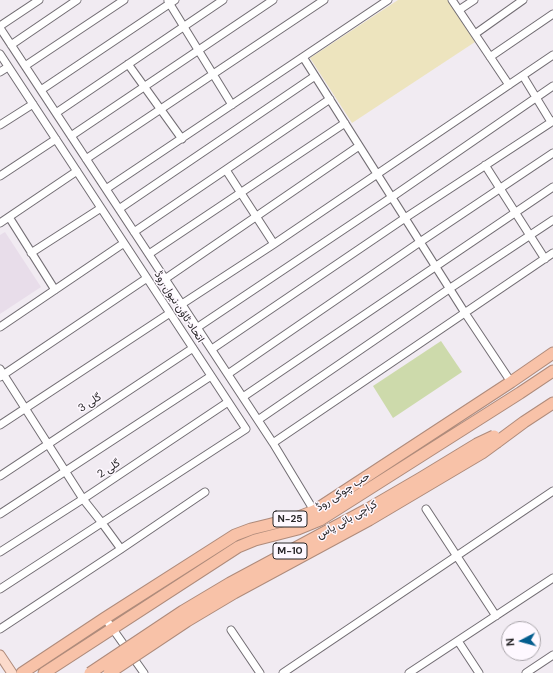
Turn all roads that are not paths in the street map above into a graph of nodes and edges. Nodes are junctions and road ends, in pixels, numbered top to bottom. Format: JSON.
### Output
{"nodes":[{"id":1,"x":39,"y":0,"type":"edge"},
{"id":2,"x":77,"y":0,"type":"edge"},
{"id":3,"x":124,"y":0,"type":"edge"},
{"id":4,"x":223,"y":0,"type":"edge"},
{"id":5,"x":273,"y":0,"type":"edge"},
{"id":6,"x":324,"y":0,"type":"edge"},
{"id":7,"x":388,"y":0,"type":"edge"},
{"id":8,"x":452,"y":0,"type":"edge"},
{"id":9,"x":474,"y":0,"type":"edge"},
{"id":10,"x":523,"y":0,"type":"edge"},
{"id":11,"x":170,"y":1,"type":"edge"},
{"id":12,"x":459,"y":10,"type":"junction"},
{"id":13,"x":553,"y":14,"type":"edge"},
{"id":14,"x":0,"y":27,"type":"edge"},
{"id":15,"x":183,"y":27,"type":"junction"},
{"id":16,"x":475,"y":34,"type":"junction"},
{"id":17,"x":11,"y":45,"type":"junction"},
{"id":18,"x":198,"y":51,"type":"junction"},
{"id":19,"x":0,"y":54,"type":"edge"},
{"id":20,"x":553,"y":55,"type":"edge"},
{"id":21,"x":303,"y":57,"type":"junction"},
{"id":22,"x":490,"y":57,"type":"junction"},
{"id":23,"x":128,"y":64,"type":"junction"},
{"id":24,"x":25,"y":66,"type":"junction"},
{"id":25,"x":8,"y":67,"type":"junction"},
{"id":26,"x":0,"y":72,"type":"edge"},
{"id":27,"x":213,"y":74,"type":"junction"},
{"id":28,"x":315,"y":76,"type":"junction"},
{"id":29,"x":523,"y":76,"type":"junction"},
{"id":30,"x":508,"y":85,"type":"junction"},
{"id":31,"x":145,"y":86,"type":"junction"},
{"id":32,"x":553,"y":86,"type":"edge"},
{"id":33,"x":41,"y":90,"type":"junction"},
{"id":34,"x":536,"y":97,"type":"junction"},
{"id":35,"x":330,"y":99,"type":"junction"},
{"id":36,"x":33,"y":104,"type":"junction"},
{"id":37,"x":232,"y":105,"type":"junction"},
{"id":38,"x":161,"y":109,"type":"junction"},
{"id":39,"x":56,"y":113,"type":"junction"},
{"id":40,"x":552,"y":121,"type":"edge"},
{"id":41,"x":345,"y":123,"type":"junction"},
{"id":42,"x":0,"y":125,"type":"edge"},
{"id":43,"x":71,"y":136,"type":"junction"},
{"id":44,"x":56,"y":139,"type":"junction"},
{"id":45,"x":182,"y":139,"type":"junction"},
{"id":46,"x":359,"y":146,"type":"junction"},
{"id":47,"x":553,"y":153,"type":"edge"},
{"id":48,"x":86,"y":159,"type":"junction"},
{"id":49,"x":485,"y":165,"type":"junction"},
{"id":50,"x":226,"y":170,"type":"junction"},
{"id":51,"x":77,"y":171,"type":"junction"},
{"id":52,"x":377,"y":174,"type":"junction"},
{"id":53,"x":0,"y":176,"type":"edge"},
{"id":54,"x":553,"y":186,"type":"edge"},
{"id":55,"x":106,"y":189,"type":"junction"},
{"id":56,"x":500,"y":189,"type":"junction"},
{"id":57,"x":240,"y":192,"type":"junction"},
{"id":58,"x":392,"y":197,"type":"junction"},
{"id":59,"x":101,"y":208,"type":"junction"},
{"id":60,"x":119,"y":208,"type":"junction"},
{"id":61,"x":515,"y":212,"type":"junction"},
{"id":62,"x":256,"y":216,"type":"junction"},
{"id":63,"x":9,"y":217,"type":"junction"},
{"id":64,"x":405,"y":218,"type":"junction"},
{"id":65,"x":553,"y":220,"type":"edge"},
{"id":66,"x":0,"y":223,"type":"edge"},
{"id":67,"x":134,"y":232,"type":"junction"},
{"id":68,"x":530,"y":235,"type":"junction"},
{"id":69,"x":420,"y":242,"type":"junction"},
{"id":70,"x":124,"y":243,"type":"junction"},
{"id":71,"x":274,"y":244,"type":"junction"},
{"id":72,"x":31,"y":253,"type":"junction"},
{"id":73,"x":149,"y":254,"type":"junction"},
{"id":74,"x":553,"y":254,"type":"edge"},
{"id":75,"x":545,"y":259,"type":"junction"},
{"id":76,"x":436,"y":267,"type":"junction"},
{"id":77,"x":147,"y":278,"type":"junction"},
{"id":78,"x":165,"y":279,"type":"junction"},
{"id":79,"x":449,"y":289,"type":"junction"},
{"id":80,"x":55,"y":290,"type":"junction"},
{"id":81,"x":182,"y":304,"type":"junction"},
{"id":82,"x":170,"y":313,"type":"junction"},
{"id":83,"x":465,"y":313,"type":"junction"},
{"id":84,"x":0,"y":326,"type":"edge"},
{"id":85,"x":198,"y":327,"type":"junction"},
{"id":86,"x":192,"y":348,"type":"junction"},
{"id":87,"x":212,"y":349,"type":"junction"},
{"id":88,"x":553,"y":353,"type":"edge"},
{"id":89,"x":553,"y":371,"type":"edge"},
{"id":90,"x":1,"y":373,"type":"edge"},
{"id":91,"x":228,"y":374,"type":"junction"},
{"id":92,"x":211,"y":376,"type":"junction"},
{"id":93,"x":511,"y":382,"type":"junction"},
{"id":94,"x":243,"y":397,"type":"junction"},
{"id":95,"x":228,"y":402,"type":"junction"},
{"id":96,"x":553,"y":403,"type":"edge"},
{"id":97,"x":25,"y":409,"type":"junction"},
{"id":98,"x":258,"y":420,"type":"junction"},
{"id":99,"x":0,"y":425,"type":"edge"},
{"id":100,"x":496,"y":439,"type":"junction"},
{"id":101,"x":273,"y":443,"type":"junction"},
{"id":102,"x":48,"y":444,"type":"junction"},
{"id":103,"x":66,"y":472,"type":"junction"},
{"id":104,"x":0,"y":476,"type":"edge"},
{"id":105,"x":553,"y":491,"type":"edge"},
{"id":106,"x":205,"y":492,"type":"dead end"},
{"id":107,"x":83,"y":499,"type":"junction"},
{"id":108,"x":426,"y":509,"type":"dead end"},
{"id":109,"x":0,"y":514,"type":"edge"},
{"id":110,"x":317,"y":516,"type":"junction"},
{"id":111,"x":102,"y":522,"type":"junction"},
{"id":112,"x":121,"y":549,"type":"junction"},
{"id":113,"x":0,"y":552,"type":"edge"},
{"id":114,"x":457,"y":556,"type":"junction"},
{"id":115,"x":553,"y":578,"type":"edge"},
{"id":116,"x":0,"y":589,"type":"edge"},
{"id":117,"x":496,"y":616,"type":"junction"},
{"id":118,"x":105,"y":618,"type":"junction"},
{"id":119,"x":0,"y":629,"type":"edge"},
{"id":120,"x":113,"y":629,"type":"junction"},
{"id":121,"x":231,"y":630,"type":"dead end"},
{"id":122,"x":458,"y":641,"type":"junction"},
{"id":123,"x":0,"y":655,"type":"edge"},
{"id":124,"x":553,"y":655,"type":"edge"},
{"id":125,"x":12,"y":673,"type":"edge"},
{"id":126,"x":22,"y":673,"type":"edge"},
{"id":127,"x":44,"y":673,"type":"edge"},
{"id":128,"x":90,"y":673,"type":"edge"},
{"id":129,"x":108,"y":673,"type":"edge"},
{"id":130,"x":144,"y":673,"type":"edge"},
{"id":131,"x":260,"y":673,"type":"edge"},
{"id":132,"x":283,"y":673,"type":"edge"},
{"id":133,"x":409,"y":673,"type":"edge"},
{"id":134,"x":479,"y":673,"type":"edge"},
{"id":135,"x":526,"y":673,"type":"edge"}],
"edges":[{"from":1,"to":14,"type":"street"},
{"from":2,"to":17,"type":"street"},
{"from":3,"to":24,"type":"street"},
{"from":4,"to":15,"type":"street"},
{"from":5,"to":18,"type":"street"},
{"from":6,"to":27,"type":"street"},
{"from":7,"to":21,"type":"street"},
{"from":8,"to":12,"type":"street"},
{"from":9,"to":12,"type":"street"},
{"from":10,"to":16,"type":"street"},
{"from":11,"to":15,"type":"street"},
{"from":11,"to":33,"type":"street"},
{"from":12,"to":16,"type":"street"},
{"from":13,"to":22,"type":"street"},
{"from":14,"to":17,"type":"street"},
{"from":15,"to":18,"type":"street"},
{"from":15,"to":23,"type":"street"},
{"from":16,"to":22,"type":"street"},
{"from":17,"to":24,"type":"street"},
{"from":18,"to":27,"type":"street"},
{"from":18,"to":31,"type":"street"},
{"from":19,"to":25,"type":"street","name":"اتحاد ٹاؤن نیول روڈ"},
{"from":20,"to":29,"type":"street"},
{"from":21,"to":28,"type":"street"},
{"from":21,"to":37,"type":"street"},
{"from":22,"to":30,"type":"street"},
{"from":23,"to":31,"type":"street"},
{"from":23,"to":39,"type":"street"},
{"from":24,"to":33,"type":"street"},
{"from":25,"to":26,"type":"street"},
{"from":25,"to":36,"type":"street","name":"اتحاد ٹاؤن نیول روڈ"},
{"from":27,"to":37,"type":"street"},
{"from":27,"to":38,"type":"street"},
{"from":28,"to":35,"type":"street"},
{"from":28,"to":60,"type":"street"},
{"from":29,"to":30,"type":"street"},
{"from":29,"to":34,"type":"street"},
{"from":30,"to":52,"type":"street"},
{"from":31,"to":38,"type":"street"},
{"from":31,"to":43,"type":"street"},
{"from":32,"to":34,"type":"street"},
{"from":33,"to":39,"type":"street"},
{"from":34,"to":40,"type":"street"},
{"from":34,"to":58,"type":"street"},
{"from":35,"to":41,"type":"street"},
{"from":35,"to":50,"type":"street"},
{"from":36,"to":42,"type":"street"},
{"from":36,"to":44,"type":"street","name":"اتحاد ٹاؤن نیول روڈ"},
{"from":37,"to":45,"type":"street"},
{"from":38,"to":45,"type":"street"},
{"from":38,"to":48,"type":"street"},
{"from":39,"to":43,"type":"street"},
{"from":40,"to":49,"type":"street"},
{"from":41,"to":46,"type":"street"},
{"from":41,"to":57,"type":"street"},
{"from":43,"to":48,"type":"street"},
{"from":44,"to":51,"type":"street","name":"اتحاد ٹاؤن نیول روڈ"},
{"from":44,"to":53,"type":"street"},
{"from":45,"to":55,"type":"street"},
{"from":46,"to":52,"type":"street"},
{"from":46,"to":62,"type":"street"},
{"from":47,"to":56,"type":"street"},
{"from":48,"to":55,"type":"street"},
{"from":49,"to":56,"type":"street"},
{"from":49,"to":64,"type":"street"},
{"from":50,"to":57,"type":"street"},
{"from":50,"to":67,"type":"street"},
{"from":51,"to":59,"type":"street","name":"اتحاد ٹاؤن نیول روڈ"},
{"from":51,"to":63,"type":"street"},
{"from":52,"to":58,"type":"street"},
{"from":52,"to":71,"type":"street"},
{"from":54,"to":61,"type":"street"},
{"from":55,"to":60,"type":"street"},
{"from":56,"to":61,"type":"street"},
{"from":56,"to":69,"type":"street"},
{"from":57,"to":62,"type":"street"},
{"from":57,"to":73,"type":"street"},
{"from":58,"to":64,"type":"street"},
{"from":58,"to":85,"type":"street"},
{"from":59,"to":70,"type":"street","name":"اتحاد ٹاؤن نیول روڈ"},
{"from":59,"to":72,"type":"street"},
{"from":60,"to":67,"type":"street"},
{"from":61,"to":68,"type":"street"},
{"from":61,"to":76,"type":"street"},
{"from":62,"to":71,"type":"street"},
{"from":62,"to":78,"type":"street"},
{"from":63,"to":66,"type":"street"},
{"from":63,"to":72,"type":"street"},
{"from":64,"to":69,"type":"street"},
{"from":64,"to":87,"type":"street"},
{"from":65,"to":68,"type":"street"},
{"from":67,"to":73,"type":"street"},
{"from":68,"to":75,"type":"street"},
{"from":68,"to":79,"type":"street"},
{"from":69,"to":76,"type":"street"},
{"from":69,"to":91,"type":"street"},
{"from":70,"to":77,"type":"street","name":"اتحاد ٹاؤن نیول روڈ"},
{"from":70,"to":80,"type":"street"},
{"from":71,"to":81,"type":"street"},
{"from":72,"to":80,"type":"street"},
{"from":73,"to":78,"type":"street"},
{"from":74,"to":75,"type":"street"},
{"from":75,"to":83,"type":"street"},
{"from":76,"to":79,"type":"street"},
{"from":76,"to":94,"type":"street"},
{"from":77,"to":82,"type":"street","name":"اتحاد ٹاؤن نیول روڈ"},
{"from":77,"to":90,"type":"street"},
{"from":78,"to":81,"type":"street"},
{"from":79,"to":83,"type":"street"},
{"from":79,"to":98,"type":"street"},
{"from":80,"to":84,"type":"street"},
{"from":81,"to":85,"type":"street"},
{"from":82,"to":86,"type":"street","name":"اتحاد ٹاؤن نیول روڈ"},
{"from":82,"to":97,"type":"street"},
{"from":83,"to":93,"type":"street"},
{"from":83,"to":101,"type":"street"},
{"from":85,"to":87,"type":"street"},
{"from":86,"to":92,"type":"street","name":"اتحاد ٹاؤن نیول روڈ"},
{"from":86,"to":102,"type":"street","name":"گلی 3"},
{"from":87,"to":91,"type":"street"},
{"from":88,"to":93,"type":"highway","name":"حب چوکی روڈ","number":"N-25"},
{"from":89,"to":110,"type":"highway"},
{"from":90,"to":97,"type":"street"},
{"from":91,"to":94,"type":"street"},
{"from":92,"to":95,"type":"street","name":"اتحاد ٹاؤن نیول روڈ"},
{"from":92,"to":103,"type":"street","name":"گلی 2"},
{"from":93,"to":110,"type":"highway","name":"حب چوکی روڈ","number":"N-25"},
{"from":94,"to":98,"type":"street"},
{"from":95,"to":107,"type":"street","name":"گلی 2"},
{"from":95,"to":111,"type":"street","name":"اتحاد ٹاؤن نیول روڈ"},
{"from":96,"to":100,"type":"highway","name":"کراچی بائی پاس","number":"M-10"},
{"from":97,"to":99,"type":"street"},
{"from":97,"to":102,"type":"street"},
{"from":98,"to":101,"type":"street"},
{"from":100,"to":128,"type":"highway","name":"کراچی بائی پاس","number":"M-10","bridge":true},
{"from":100,"to":129,"type":"highway","name":"کراچی بائی پاس","number":"M-10","bridge":true},
{"from":101,"to":110,"type":"street"},
{"from":102,"to":103,"type":"street"},
{"from":102,"to":104,"type":"street","name":"گلی 3"},
{"from":103,"to":107,"type":"street"},
{"from":103,"to":109,"type":"street","name":"گلی 2"},
{"from":105,"to":114,"type":"street"},
{"from":106,"to":112,"type":"street"},
{"from":107,"to":111,"type":"street"},
{"from":107,"to":113,"type":"street","name":"گلی 2"},
{"from":108,"to":114,"type":"street"},
{"from":110,"to":118,"type":"highway","name":"حب چوکی روڈ","number":"N-25"},
{"from":110,"to":120,"type":"highway"},
{"from":111,"to":112,"type":"street"},
{"from":111,"to":116,"type":"street"},
{"from":112,"to":119,"type":"street"},
{"from":114,"to":117,"type":"street"},
{"from":114,"to":132,"type":"street"},
{"from":115,"to":117,"type":"street"},
{"from":117,"to":122,"type":"street"},
{"from":118,"to":120,"type":"street"},
{"from":118,"to":126,"type":"highway","name":"حب چوکی روڈ","number":"N-25"},
{"from":120,"to":127,"type":"highway"},
{"from":120,"to":130,"type":"street"},
{"from":121,"to":131,"type":"street"},
{"from":122,"to":133,"type":"street"},
{"from":122,"to":134,"type":"street"},
{"from":123,"to":125,"type":"main road"},
{"from":124,"to":135,"type":"street"}]}
